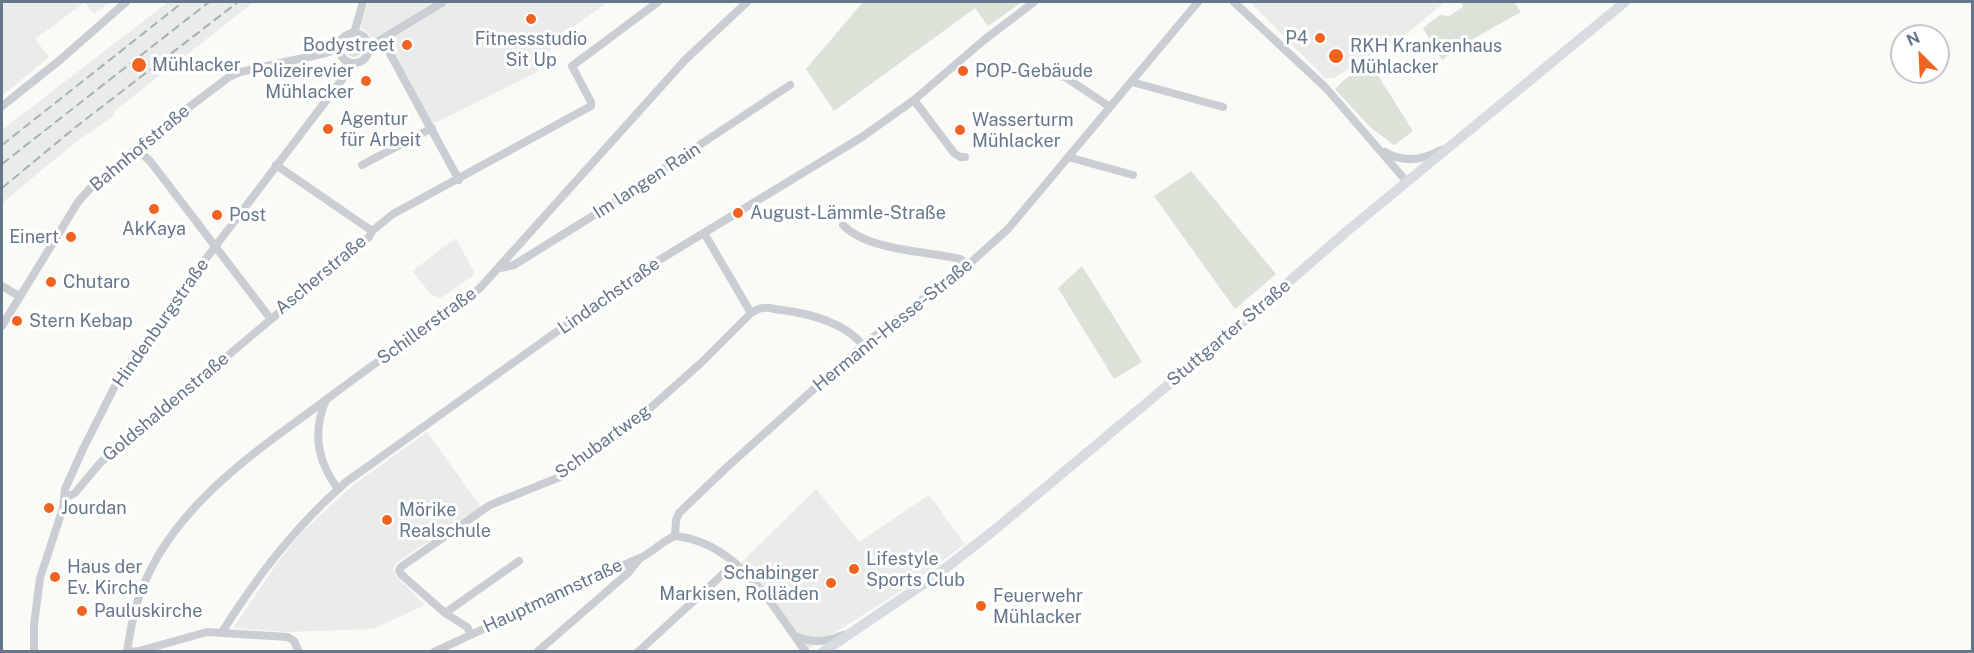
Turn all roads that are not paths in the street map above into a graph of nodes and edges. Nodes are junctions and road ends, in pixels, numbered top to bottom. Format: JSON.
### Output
{"nodes":[{"id":1,"x":126,"y":2,"type":"edge"},
{"id":2,"x":363,"y":2,"type":"edge"},
{"id":3,"x":443,"y":2,"type":"edge"},
{"id":4,"x":658,"y":2,"type":"edge"},
{"id":5,"x":747,"y":2,"type":"edge"},
{"id":6,"x":1035,"y":2,"type":"edge"},
{"id":7,"x":1234,"y":2,"type":"edge"},
{"id":8,"x":1625,"y":2,"type":"edge"},
{"id":9,"x":1197,"y":4,"type":"edge"},
{"id":10,"x":354,"y":33,"type":"junction"},
{"id":11,"x":382,"y":39,"type":"junction"},
{"id":12,"x":369,"y":47,"type":"junction"},
{"id":13,"x":339,"y":48,"type":"junction"},
{"id":14,"x":350,"y":63,"type":"junction"},
{"id":15,"x":1056,"y":75,"type":"dead end"},
{"id":16,"x":1132,"y":82,"type":"junction"},
{"id":17,"x":790,"y":85,"type":"dead end"},
{"id":18,"x":914,"y":100,"type":"junction"},
{"id":19,"x":2,"y":106,"type":"edge"},
{"id":20,"x":1110,"y":107,"type":"junction"},
{"id":21,"x":1223,"y":107,"type":"dead end"},
{"id":22,"x":432,"y":128,"type":"junction"},
{"id":23,"x":1461,"y":137,"type":"junction"},
{"id":24,"x":137,"y":149,"type":"junction"},
{"id":25,"x":1379,"y":149,"type":"junction"},
{"id":26,"x":966,"y":157,"type":"dead end"},
{"id":27,"x":1068,"y":158,"type":"junction"},
{"id":28,"x":276,"y":165,"type":"junction"},
{"id":29,"x":362,"y":165,"type":"dead end"},
{"id":30,"x":1133,"y":176,"type":"dead end"},
{"id":31,"x":459,"y":180,"type":"junction"},
{"id":32,"x":1407,"y":182,"type":"junction"},
{"id":33,"x":843,"y":225,"type":"dead end"},
{"id":34,"x":372,"y":231,"type":"junction"},
{"id":35,"x":705,"y":233,"type":"junction"},
{"id":36,"x":215,"y":247,"type":"junction"},
{"id":37,"x":968,"y":265,"type":"junction"},
{"id":38,"x":500,"y":268,"type":"junction"},
{"id":39,"x":2,"y":286,"type":"edge"},
{"id":40,"x":19,"y":296,"type":"junction"},
{"id":41,"x":751,"y":313,"type":"junction"},
{"id":42,"x":270,"y":318,"type":"junction"},
{"id":43,"x":2,"y":326,"type":"edge"},
{"id":44,"x":863,"y":345,"type":"junction"},
{"id":45,"x":326,"y":400,"type":"junction"},
{"id":46,"x":338,"y":489,"type":"junction"},
{"id":47,"x":65,"y":498,"type":"junction"},
{"id":48,"x":675,"y":536,"type":"junction"},
{"id":49,"x":640,"y":558,"type":"junction"},
{"id":50,"x":519,"y":561,"type":"dead end"},
{"id":51,"x":735,"y":563,"type":"junction"},
{"id":52,"x":445,"y":613,"type":"junction"},
{"id":53,"x":857,"y":629,"type":"junction"},
{"id":54,"x":222,"y":632,"type":"junction"},
{"id":55,"x":471,"y":634,"type":"junction"},
{"id":56,"x":795,"y":636,"type":"junction"},
{"id":57,"x":34,"y":651,"type":"edge"},
{"id":58,"x":128,"y":651,"type":"edge"},
{"id":59,"x":299,"y":651,"type":"edge"},
{"id":60,"x":434,"y":651,"type":"edge"},
{"id":61,"x":537,"y":651,"type":"edge"},
{"id":62,"x":638,"y":651,"type":"edge"},
{"id":63,"x":806,"y":651,"type":"edge"},
{"id":64,"x":823,"y":651,"type":"edge"}],
"edges":[{"from":1,"to":19,"type":"street"},
{"from":2,"to":10,"type":"street"},
{"from":3,"to":11,"type":"street"},
{"from":4,"to":31,"type":"street","name":"Ascherstraße"},
{"from":5,"to":38,"type":"street","name":"Schillerstraße"},
{"from":6,"to":18,"type":"street","name":"Lindachstraße"},
{"from":7,"to":25,"type":"street"},
{"from":8,"to":23,"type":"main road","name":"Stuttgarter Straße"},
{"from":9,"to":16,"type":"street","name":"Hermann-Hesse-Straße"},
{"from":10,"to":12,"type":"street"},
{"from":10,"to":13,"type":"street"},
{"from":11,"to":12,"type":"street"},
{"from":11,"to":22,"type":"street"},
{"from":12,"to":14,"type":"street"},
{"from":13,"to":14,"type":"street"},
{"from":13,"to":24,"type":"street","name":"Bahnhofstraße"},
{"from":14,"to":28,"type":"street","name":"Hindenburgstraße"},
{"from":15,"to":20,"type":"street"},
{"from":16,"to":20,"type":"street","name":"Hermann-Hesse-Straße"},
{"from":16,"to":21,"type":"street"},
{"from":17,"to":38,"type":"street","name":"Im langen Rain"},
{"from":18,"to":26,"type":"street"},
{"from":18,"to":35,"type":"street","name":"Lindachstraße"},
{"from":20,"to":27,"type":"street","name":"Hermann-Hesse-Straße"},
{"from":22,"to":29,"type":"street"},
{"from":22,"to":31,"type":"street"},
{"from":23,"to":25,"type":"street"},
{"from":23,"to":32,"type":"main road","name":"Stuttgarter Straße"},
{"from":24,"to":36,"type":"street"},
{"from":24,"to":40,"type":"street","name":"Bahnhofstraße"},
{"from":25,"to":32,"type":"street"},
{"from":27,"to":30,"type":"street"},
{"from":27,"to":37,"type":"street","name":"Hermann-Hesse-Straße"},
{"from":28,"to":34,"type":"street"},
{"from":28,"to":36,"type":"street","name":"Hindenburgstraße"},
{"from":31,"to":34,"type":"street","name":"Ascherstraße"},
{"from":32,"to":53,"type":"main road","name":"Stuttgarter Straße"},
{"from":33,"to":37,"type":"street"},
{"from":34,"to":42,"type":"street","name":"Ascherstraße"},
{"from":35,"to":41,"type":"street"},
{"from":35,"to":46,"type":"street","name":"Lindachstraße"},
{"from":36,"to":42,"type":"street"},
{"from":36,"to":47,"type":"street","name":"Hindenburgstraße"},
{"from":37,"to":44,"type":"street","name":"Hermann-Hesse-Straße"},
{"from":38,"to":45,"type":"street","name":"Schillerstraße"},
{"from":39,"to":40,"type":"street"},
{"from":40,"to":43,"type":"street","name":"Bahnhofstraße"},
{"from":41,"to":44,"type":"street"},
{"from":41,"to":52,"type":"street","name":"Schubartweg"},
{"from":42,"to":47,"type":"street","name":"Goldshaldenstraße"},
{"from":44,"to":48,"type":"street","name":"Hermann-Hesse-Straße"},
{"from":45,"to":46,"type":"street"},
{"from":45,"to":58,"type":"street","name":"Schillerstraße"},
{"from":46,"to":54,"type":"street","name":"Lindachstraße"},
{"from":47,"to":57,"type":"street","name":"Hindenburgstraße"},
{"from":48,"to":49,"type":"street"},
{"from":48,"to":51,"type":"street"},
{"from":49,"to":55,"type":"street","name":"Hauptmannstraße"},
{"from":49,"to":61,"type":"street"},
{"from":50,"to":52,"type":"street"},
{"from":51,"to":56,"type":"street"},
{"from":51,"to":62,"type":"street"},
{"from":52,"to":55,"type":"street","name":"Schubartweg"},
{"from":53,"to":56,"type":"street"},
{"from":53,"to":64,"type":"main road","name":"Stuttgarter Straße"},
{"from":54,"to":58,"type":"street"},
{"from":54,"to":59,"type":"street"},
{"from":55,"to":60,"type":"street","name":"Hauptmannstraße"},
{"from":56,"to":63,"type":"street"}]}
